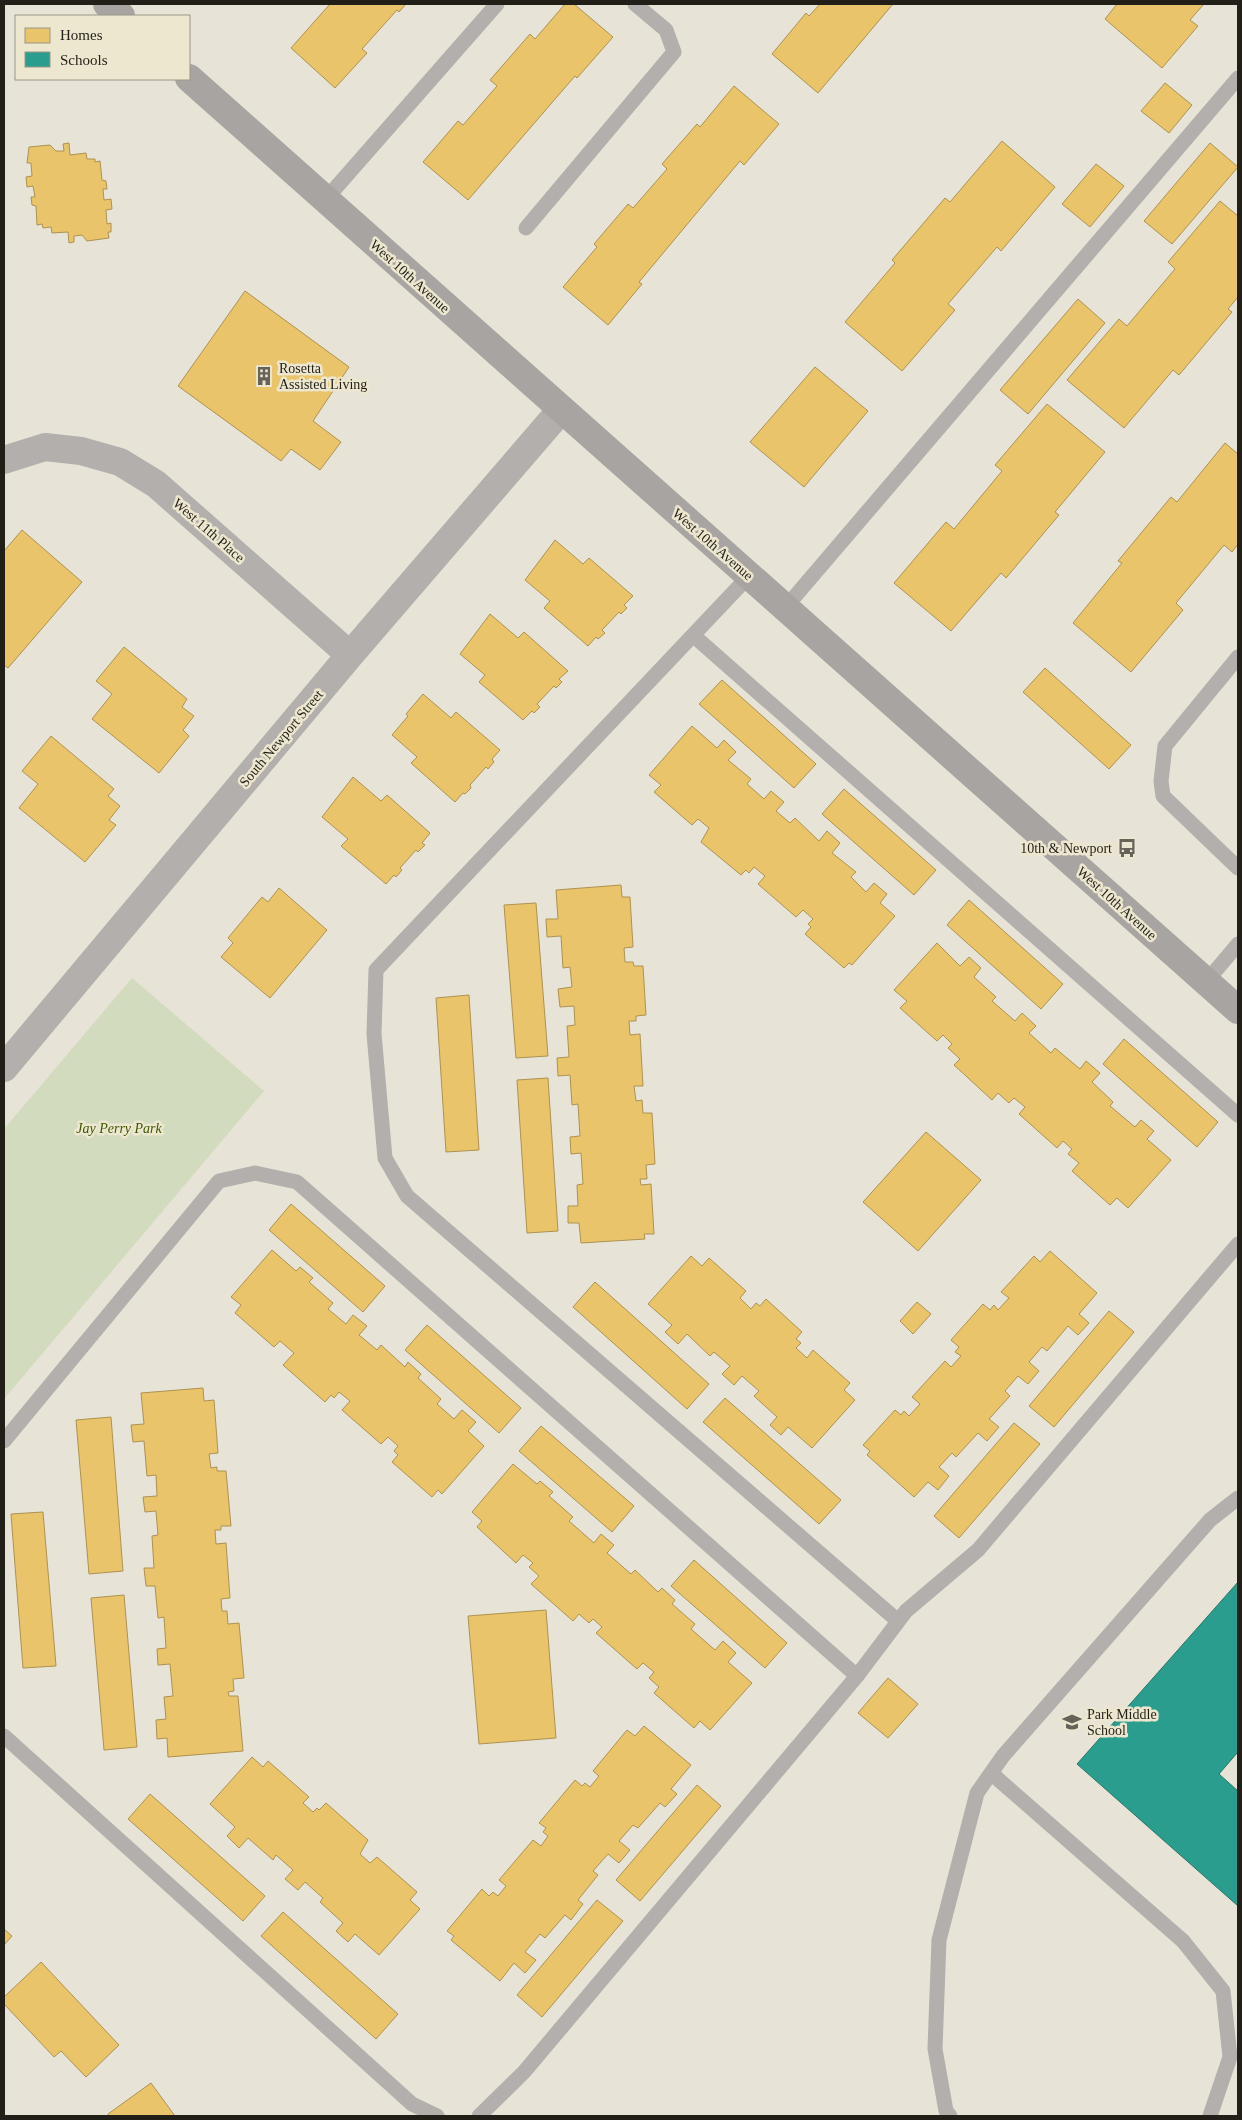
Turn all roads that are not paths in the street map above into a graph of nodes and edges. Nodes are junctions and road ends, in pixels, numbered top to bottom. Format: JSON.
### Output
{"nodes":[{"id":1,"x":107,"y":4,"type":"edge"},
{"id":2,"x":496,"y":4,"type":"edge"},
{"id":3,"x":635,"y":4,"type":"edge"},
{"id":4,"x":120,"y":15,"type":"edge"},
{"id":5,"x":1238,"y":78,"type":"edge"},
{"id":6,"x":190,"y":79,"type":"edge"},
{"id":7,"x":325,"y":200,"type":"junction"},
{"id":8,"x":526,"y":228,"type":"dead end"},
{"id":9,"x":562,"y":410,"type":"junction"},
{"id":10,"x":4,"y":460,"type":"edge"},
{"id":11,"x":749,"y":576,"type":"junction"},
{"id":12,"x":785,"y":608,"type":"junction"},
{"id":13,"x":694,"y":636,"type":"junction"},
{"id":14,"x":350,"y":655,"type":"junction"},
{"id":15,"x":1238,"y":657,"type":"edge"},
{"id":16,"x":1238,"y":868,"type":"edge"},
{"id":17,"x":1238,"y":944,"type":"edge"},
{"id":18,"x":1206,"y":982,"type":"junction"},
{"id":19,"x":1238,"y":1010,"type":"edge"},
{"id":20,"x":4,"y":1068,"type":"edge"},
{"id":21,"x":1238,"y":1115,"type":"edge"},
{"id":22,"x":1238,"y":1244,"type":"edge"},
{"id":23,"x":4,"y":1441,"type":"edge"},
{"id":24,"x":1238,"y":1498,"type":"edge"},
{"id":25,"x":898,"y":1621,"type":"junction"},
{"id":26,"x":857,"y":1676,"type":"junction"},
{"id":27,"x":4,"y":1736,"type":"edge"},
{"id":28,"x":991,"y":1773,"type":"junction"},
{"id":29,"x":437,"y":2116,"type":"edge"},
{"id":30,"x":479,"y":2116,"type":"edge"},
{"id":31,"x":950,"y":2116,"type":"edge"},
{"id":32,"x":1210,"y":2116,"type":"edge"}],
"edges":[{"from":1,"to":4,"type":"main road"},
{"from":2,"to":7,"type":"lane"},
{"from":3,"to":8,"type":"lane"},
{"from":5,"to":12,"type":"lane"},
{"from":6,"to":7,"type":"main road","name":"West 10th Avenue"},
{"from":7,"to":9,"type":"main road","name":"West 10th Avenue"},
{"from":9,"to":11,"type":"main road","name":"West 10th Avenue"},
{"from":9,"to":14,"type":"street","name":"South Newport Street"},
{"from":10,"to":14,"type":"street","name":"West 11th Place"},
{"from":11,"to":12,"type":"main road","name":"West 10th Avenue"},
{"from":11,"to":13,"type":"lane"},
{"from":12,"to":18,"type":"main road","name":"West 10th Avenue"},
{"from":13,"to":21,"type":"lane"},
{"from":13,"to":25,"type":"lane"},
{"from":14,"to":20,"type":"street","name":"South Newport Street"},
{"from":15,"to":16,"type":"lane"},
{"from":17,"to":18,"type":"lane"},
{"from":18,"to":19,"type":"main road","name":"West 10th Avenue"},
{"from":22,"to":25,"type":"lane"},
{"from":23,"to":26,"type":"lane"},
{"from":24,"to":28,"type":"lane"},
{"from":25,"to":26,"type":"lane"},
{"from":26,"to":30,"type":"lane"},
{"from":27,"to":29,"type":"lane"},
{"from":28,"to":31,"type":"lane"},
{"from":28,"to":32,"type":"lane"}]}
